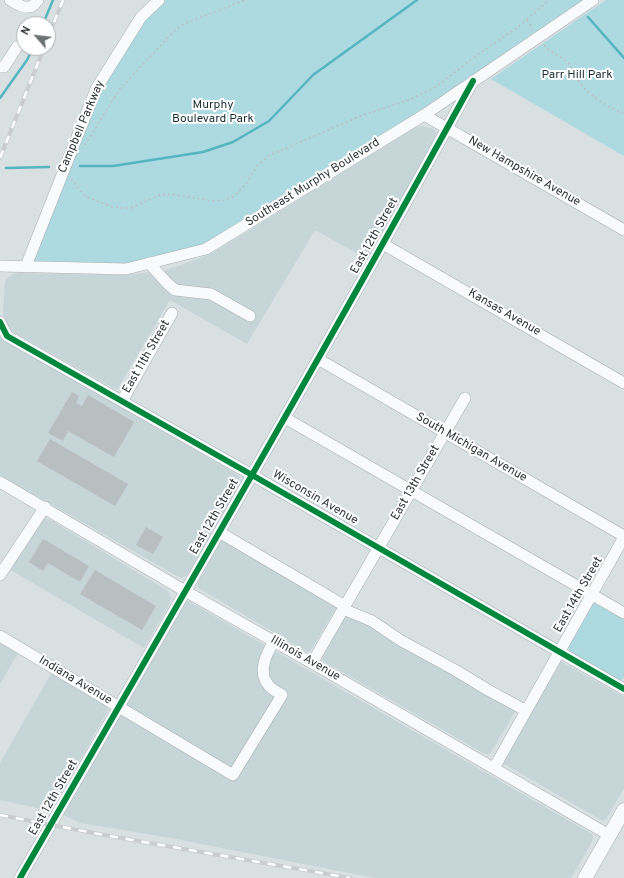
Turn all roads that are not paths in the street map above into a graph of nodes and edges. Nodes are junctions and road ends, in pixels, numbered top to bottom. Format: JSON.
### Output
{"nodes":[{"id":1,"x":38,"y":0,"type":"edge"},
{"id":2,"x":159,"y":0,"type":"edge"},
{"id":3,"x":593,"y":0,"type":"edge"},
{"id":4,"x":12,"y":2,"type":"edge"},
{"id":5,"x":16,"y":48,"type":"edge"},
{"id":6,"x":2,"y":67,"type":"edge"},
{"id":7,"x":473,"y":82,"type":"junction"},
{"id":8,"x":424,"y":115,"type":"junction"},
{"id":9,"x":447,"y":128,"type":"junction"},
{"id":10,"x":624,"y":230,"type":"edge"},
{"id":11,"x":383,"y":244,"type":"junction"},
{"id":12,"x":149,"y":263,"type":"junction"},
{"id":13,"x":0,"y":266,"type":"edge"},
{"id":14,"x":26,"y":266,"type":"junction"},
{"id":15,"x":172,"y":313,"type":"dead end"},
{"id":16,"x":250,"y":316,"type":"dead end"},
{"id":17,"x":0,"y":322,"type":"edge"},
{"id":18,"x":318,"y":359,"type":"junction"},
{"id":19,"x":624,"y":383,"type":"edge"},
{"id":20,"x":466,"y":398,"type":"dead end"},
{"id":21,"x":122,"y":401,"type":"junction"},
{"id":22,"x":285,"y":418,"type":"junction"},
{"id":23,"x":445,"y":433,"type":"junction"},
{"id":24,"x":252,"y":475,"type":"junction"},
{"id":25,"x":0,"y":482,"type":"edge"},
{"id":26,"x":411,"y":491,"type":"junction"},
{"id":27,"x":45,"y":507,"type":"junction"},
{"id":28,"x":219,"y":532,"type":"junction"},
{"id":29,"x":624,"y":537,"type":"edge"},
{"id":30,"x":378,"y":548,"type":"junction"},
{"id":31,"x":0,"y":574,"type":"edge"},
{"id":32,"x":185,"y":591,"type":"junction"},
{"id":33,"x":592,"y":594,"type":"junction"},
{"id":34,"x":344,"y":608,"type":"junction"},
{"id":35,"x":624,"y":613,"type":"edge"},
{"id":36,"x":0,"y":636,"type":"edge"},
{"id":37,"x":274,"y":641,"type":"junction"},
{"id":38,"x":559,"y":652,"type":"junction"},
{"id":39,"x":312,"y":663,"type":"junction"},
{"id":40,"x":624,"y":689,"type":"edge"},
{"id":41,"x":119,"y":706,"type":"junction"},
{"id":42,"x":526,"y":710,"type":"junction"},
{"id":43,"x":494,"y":768,"type":"junction"},
{"id":44,"x":624,"y":810,"type":"edge"},
{"id":45,"x":609,"y":835,"type":"junction"},
{"id":46,"x":20,"y":878,"type":"edge"},
{"id":47,"x":585,"y":878,"type":"edge"}],
"edges":[{"from":1,"to":4,"type":"street"},
{"from":2,"to":14,"type":"street","name":"Campbell Parkway"},
{"from":3,"to":7,"type":"street","name":"Southeast Murphy Boulevard"},
{"from":5,"to":6,"type":"street"},
{"from":7,"to":8,"type":"street","name":"Southeast Murphy Boulevard"},
{"from":7,"to":9,"type":"street","name":"East 12th Street"},
{"from":8,"to":9,"type":"street","name":"New Hampshire Avenue"},
{"from":8,"to":12,"type":"street","name":"Southeast Murphy Boulevard"},
{"from":9,"to":10,"type":"street","name":"New Hampshire Avenue"},
{"from":9,"to":11,"type":"street","name":"East 12th Street"},
{"from":11,"to":18,"type":"street","name":"East 12th Street"},
{"from":11,"to":19,"type":"street","name":"Kansas Avenue"},
{"from":12,"to":14,"type":"street","name":"Southeast Murphy Boulevard"},
{"from":12,"to":16,"type":"street"},
{"from":13,"to":14,"type":"street","name":"Southeast Murphy Boulevard"},
{"from":15,"to":21,"type":"street","name":"East 11th Street"},
{"from":17,"to":21,"type":"street","name":"Wisconsin Avenue"},
{"from":18,"to":22,"type":"street","name":"East 12th Street"},
{"from":18,"to":23,"type":"street","name":"South Michigan Avenue"},
{"from":20,"to":23,"type":"street","name":"East 13th Street"},
{"from":21,"to":24,"type":"street","name":"Wisconsin Avenue"},
{"from":22,"to":24,"type":"street","name":"East 12th Street"},
{"from":22,"to":26,"type":"street"},
{"from":23,"to":26,"type":"street","name":"East 13th Street"},
{"from":23,"to":29,"type":"street","name":"South Michigan Avenue"},
{"from":24,"to":28,"type":"street","name":"East 12th Street"},
{"from":24,"to":30,"type":"street","name":"Wisconsin Avenue"},
{"from":25,"to":27,"type":"street","name":"Illinois Avenue"},
{"from":26,"to":30,"type":"street","name":"East 13th Street"},
{"from":26,"to":33,"type":"street"},
{"from":27,"to":31,"type":"street"},
{"from":27,"to":32,"type":"street","name":"Illinois Avenue"},
{"from":28,"to":32,"type":"street","name":"East 12th Street"},
{"from":28,"to":34,"type":"street"},
{"from":29,"to":33,"type":"street","name":"East 14th Street"},
{"from":30,"to":34,"type":"street","name":"East 13th Street"},
{"from":30,"to":38,"type":"street","name":"Wisconsin Avenue"},
{"from":32,"to":37,"type":"street","name":"Illinois Avenue"},
{"from":32,"to":41,"type":"street","name":"East 12th Street"},
{"from":33,"to":35,"type":"street"},
{"from":33,"to":38,"type":"street","name":"East 14th Street"},
{"from":34,"to":39,"type":"street","name":"East 13th Street"},
{"from":34,"to":42,"type":"street"},
{"from":36,"to":41,"type":"street","name":"Indiana Avenue"},
{"from":37,"to":39,"type":"street","name":"Illinois Avenue"},
{"from":37,"to":41,"type":"street","name":"Indiana Avenue"},
{"from":38,"to":40,"type":"street","name":"Wisconsin Avenue"},
{"from":38,"to":42,"type":"street","name":"East 14th Street"},
{"from":39,"to":43,"type":"street","name":"Illinois Avenue"},
{"from":41,"to":46,"type":"street","name":"East 12th Street"},
{"from":42,"to":43,"type":"street","name":"East 14th Street"},
{"from":43,"to":45,"type":"street","name":"Illinois Avenue"},
{"from":44,"to":45,"type":"main road"},
{"from":45,"to":47,"type":"main road"}]}
